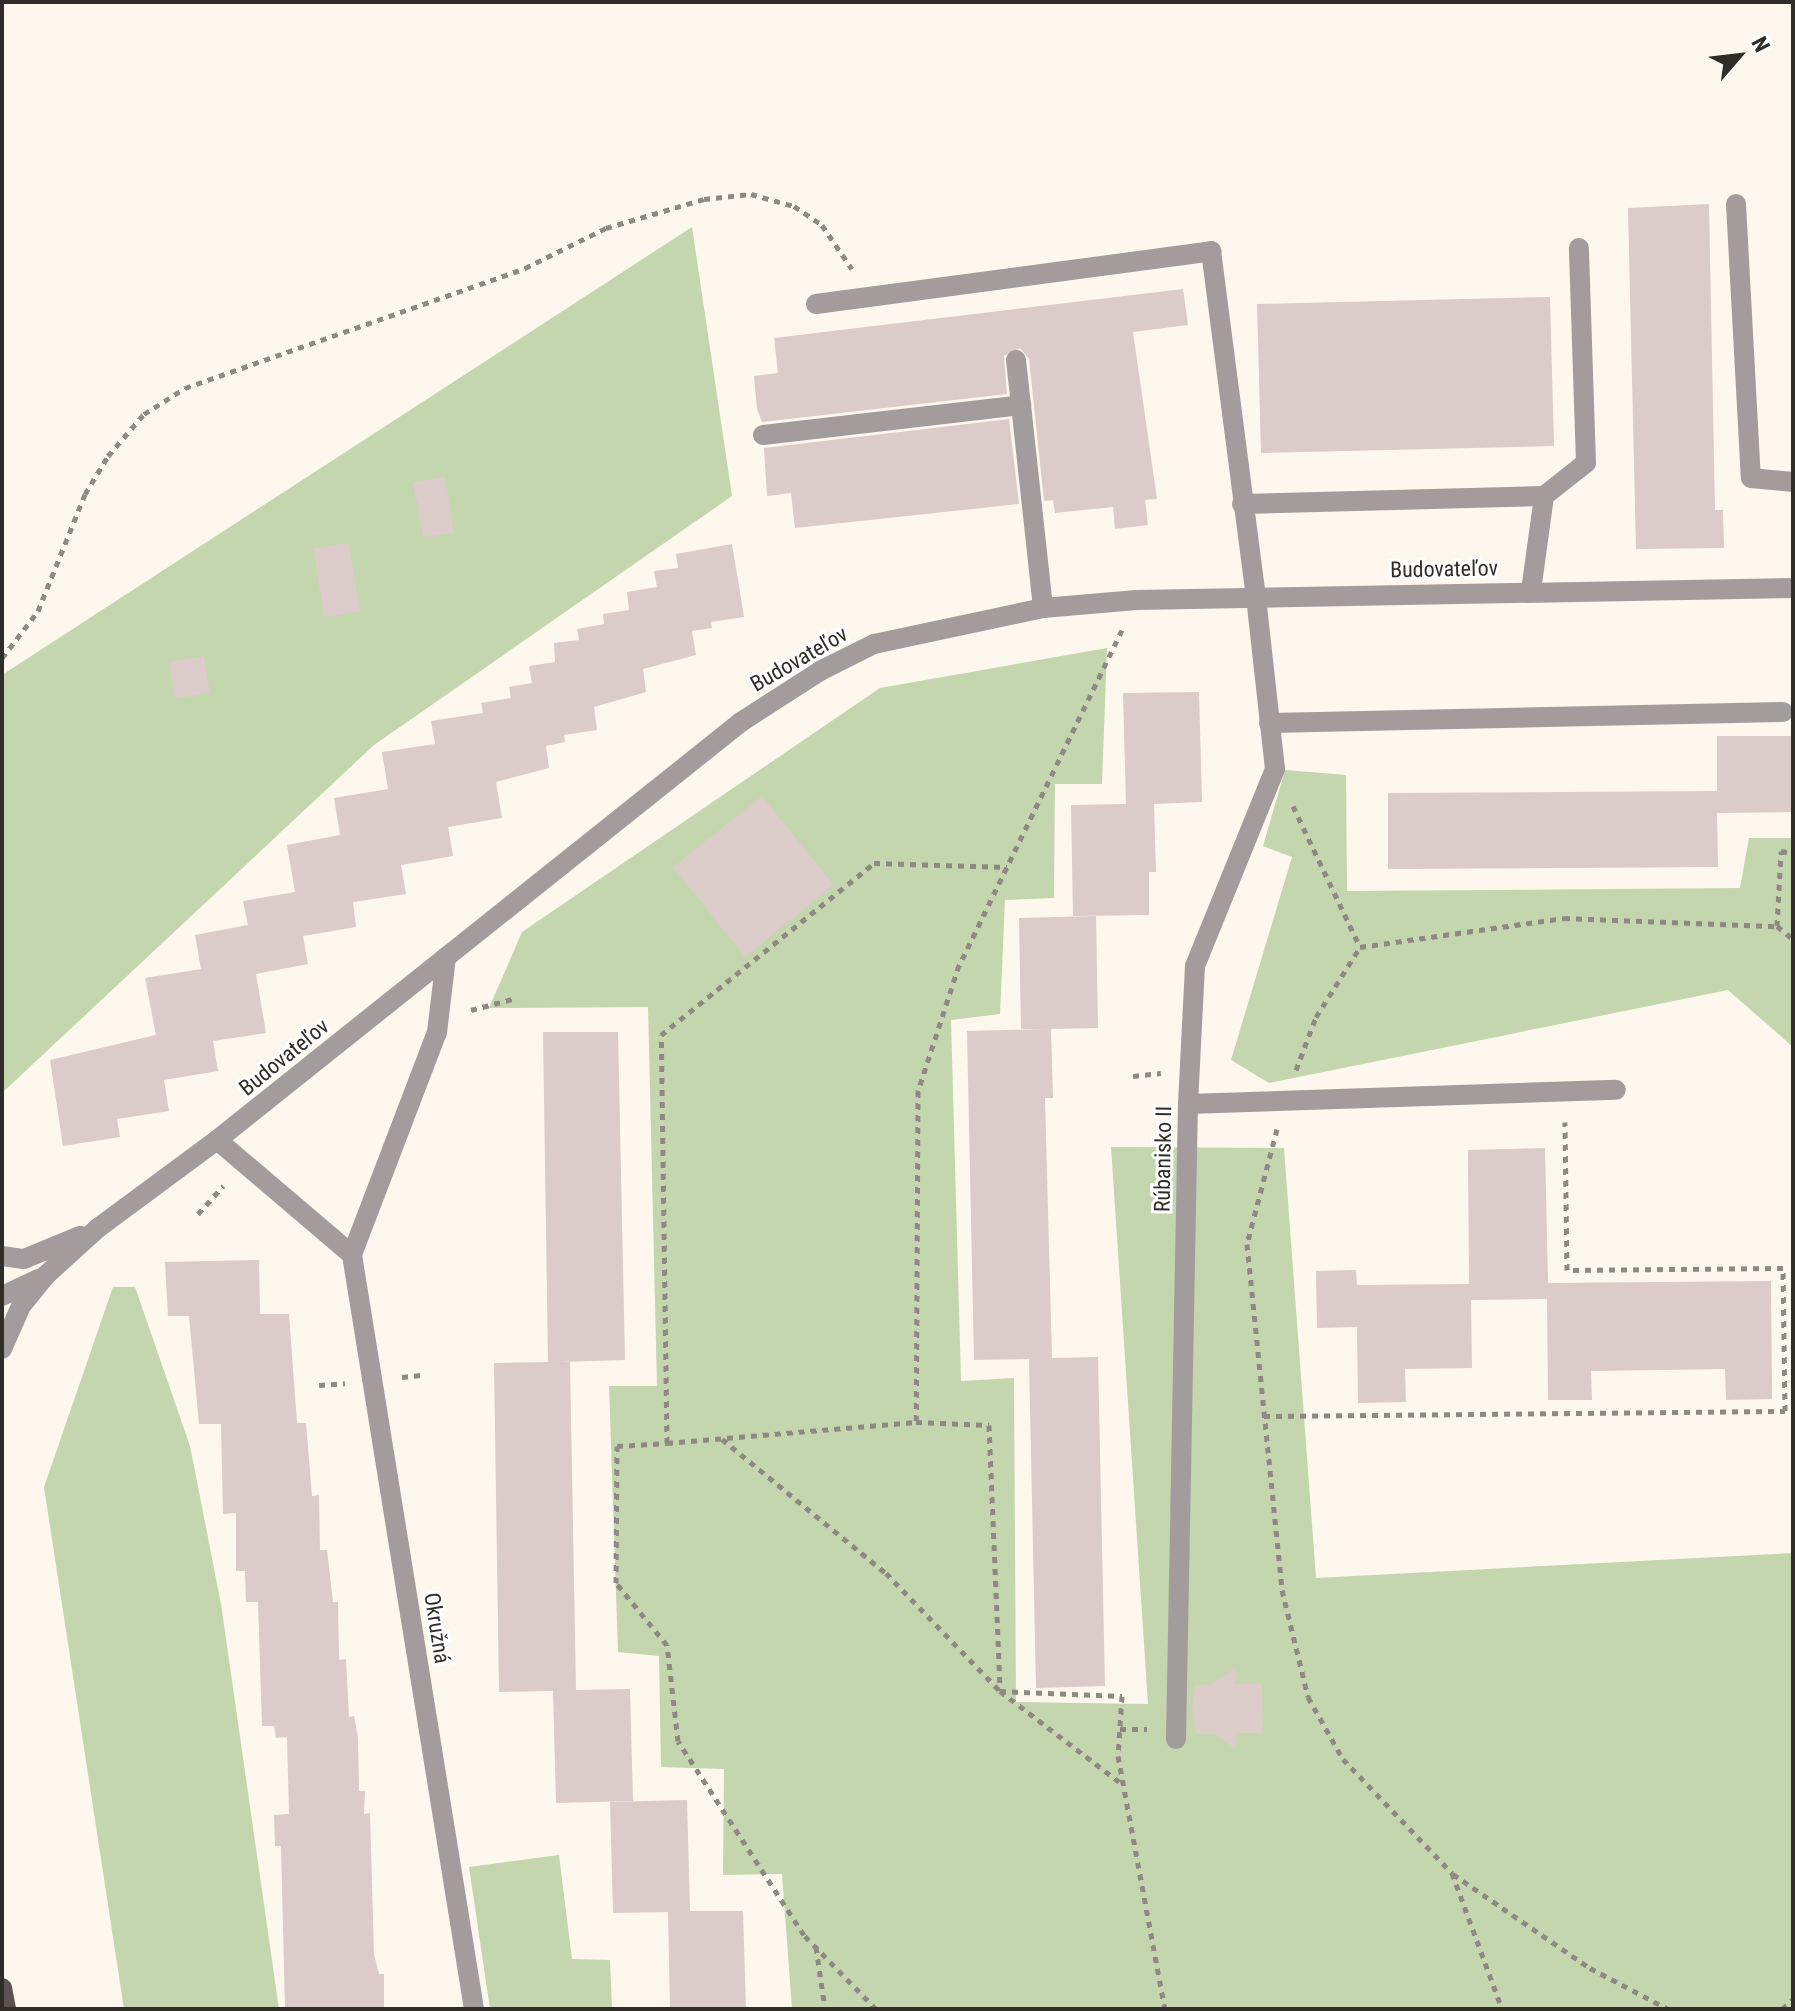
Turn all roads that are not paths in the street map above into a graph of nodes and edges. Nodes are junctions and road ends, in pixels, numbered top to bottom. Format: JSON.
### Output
{"nodes":[{"id":1,"x":1736,"y":204,"type":"dead end"},
{"id":2,"x":1579,"y":248,"type":"dead end"},
{"id":3,"x":816,"y":304,"type":"dead end"},
{"id":4,"x":1016,"y":360,"type":"dead end"},
{"id":5,"x":1021,"y":405,"type":"junction"},
{"id":6,"x":763,"y":435,"type":"dead end"},
{"id":7,"x":1793,"y":482,"type":"edge"},
{"id":8,"x":1544,"y":496,"type":"junction"},
{"id":9,"x":1242,"y":504,"type":"junction"},
{"id":10,"x":1793,"y":588,"type":"edge"},
{"id":11,"x":1531,"y":591,"type":"junction"},
{"id":12,"x":1256,"y":596,"type":"junction"},
{"id":13,"x":1043,"y":608,"type":"junction"},
{"id":14,"x":1783,"y":712,"type":"dead end"},
{"id":15,"x":1269,"y":723,"type":"junction"},
{"id":16,"x":446,"y":957,"type":"junction"},
{"id":17,"x":1616,"y":1090,"type":"dead end"},
{"id":18,"x":1188,"y":1104,"type":"junction"},
{"id":19,"x":217,"y":1140,"type":"junction"},
{"id":20,"x":98,"y":1228,"type":"junction"},
{"id":21,"x":352,"y":1255,"type":"junction"},
{"id":22,"x":2,"y":1256,"type":"edge"},
{"id":23,"x":45,"y":1276,"type":"junction"},
{"id":24,"x":2,"y":1296,"type":"edge"},
{"id":25,"x":2,"y":1349,"type":"edge"},
{"id":26,"x":1176,"y":1739,"type":"dead end"},
{"id":27,"x":2,"y":1988,"type":"edge"},
{"id":28,"x":6,"y":2009,"type":"edge"},
{"id":29,"x":474,"y":2009,"type":"edge"}],
"edges":[{"from":1,"to":7,"type":"street"},
{"from":2,"to":8,"type":"street"},
{"from":3,"to":9,"type":"street","name":"Rúbanisko II"},
{"from":4,"to":5,"type":"street"},
{"from":5,"to":6,"type":"street"},
{"from":5,"to":13,"type":"street"},
{"from":8,"to":9,"type":"street"},
{"from":8,"to":11,"type":"street"},
{"from":9,"to":12,"type":"street","name":"Rúbanisko II"},
{"from":10,"to":11,"type":"street","name":"Budovateľov"},
{"from":11,"to":12,"type":"street","name":"Budovateľov"},
{"from":12,"to":13,"type":"street","name":"Budovateľov"},
{"from":12,"to":15,"type":"street","name":"Rúbanisko II"},
{"from":13,"to":16,"type":"street","name":"Budovateľov"},
{"from":14,"to":15,"type":"street"},
{"from":15,"to":18,"type":"street","name":"Rúbanisko II"},
{"from":16,"to":19,"type":"street","name":"Budovateľov"},
{"from":16,"to":21,"type":"street"},
{"from":17,"to":18,"type":"street"},
{"from":18,"to":26,"type":"street","name":"Rúbanisko II"},
{"from":19,"to":20,"type":"street","name":"Budovateľov"},
{"from":19,"to":21,"type":"street"},
{"from":20,"to":22,"type":"street","name":"Budovateľov"},
{"from":20,"to":23,"type":"street","name":"Budovateľov"},
{"from":21,"to":29,"type":"street","name":"Okružná"},
{"from":23,"to":24,"type":"street","name":"Budovateľov"},
{"from":23,"to":25,"type":"street","name":"Budovateľov"},
{"from":27,"to":28,"type":"main road"}]}
